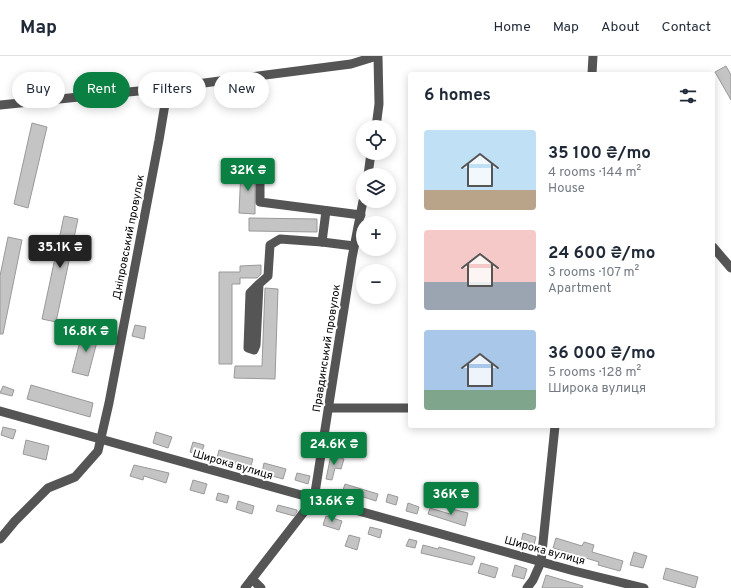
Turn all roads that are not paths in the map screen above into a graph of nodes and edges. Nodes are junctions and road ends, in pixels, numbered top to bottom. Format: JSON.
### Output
{"nodes":[{"id":1,"x":377,"y":56,"type":"edge"},
{"id":2,"x":593,"y":56,"type":"edge"},
{"id":3,"x":592,"y":72,"type":"edge"},
{"id":4,"x":206,"y":83,"type":"edge"},
{"id":5,"x":138,"y":91,"type":"edge"},
{"id":6,"x":0,"y":105,"type":"edge"},
{"id":7,"x":164,"y":108,"type":"edge"},
{"id":8,"x":377,"y":120,"type":"edge"},
{"id":9,"x":260,"y":178,"type":"dead end"},
{"id":10,"x":362,"y":208,"type":"edge"},
{"id":11,"x":326,"y":211,"type":"junction"},
{"id":12,"x":361,"y":215,"type":"junction"},
{"id":13,"x":322,"y":242,"type":"junction"},
{"id":14,"x":354,"y":246,"type":"junction"},
{"id":15,"x":715,"y":249,"type":"edge"},
{"id":16,"x":731,"y":268,"type":"edge"},
{"id":17,"x":259,"y":284,"type":"junction"},
{"id":18,"x":329,"y":408,"type":"junction"},
{"id":19,"x":408,"y":408,"type":"edge"},
{"id":20,"x":0,"y":411,"type":"edge"},
{"id":21,"x":555,"y":428,"type":"edge"},
{"id":22,"x":102,"y":439,"type":"junction"},
{"id":23,"x":314,"y":499,"type":"junction"},
{"id":24,"x":0,"y":539,"type":"edge"},
{"id":25,"x":541,"y":562,"type":"junction"},
{"id":26,"x":252,"y":579,"type":"junction"},
{"id":27,"x":245,"y":588,"type":"edge"},
{"id":28,"x":261,"y":588,"type":"edge"},
{"id":29,"x":527,"y":588,"type":"edge"},
{"id":30,"x":644,"y":588,"type":"edge"}],
"edges":[{"from":1,"to":4,"type":"street"},
{"from":1,"to":8,"type":"street"},
{"from":2,"to":3,"type":"street"},
{"from":5,"to":6,"type":"street"},
{"from":7,"to":22,"type":"street","name":"Дніпровський провулок"},
{"from":9,"to":11,"type":"street"},
{"from":10,"to":12,"type":"street","name":"Правдинський провулок"},
{"from":11,"to":12,"type":"street"},
{"from":11,"to":13,"type":"street"},
{"from":12,"to":14,"type":"street","name":"Правдинський провулок"},
{"from":13,"to":14,"type":"street"},
{"from":13,"to":17,"type":"street"},
{"from":14,"to":18,"type":"street","name":"Правдинський провулок"},
{"from":15,"to":16,"type":"street"},
{"from":17,"to":17,"type":"street"},
{"from":18,"to":19,"type":"street"},
{"from":18,"to":23,"type":"street","name":"Правдинський провулок"},
{"from":20,"to":22,"type":"street","name":"Широка вулиця"},
{"from":21,"to":25,"type":"street"},
{"from":22,"to":23,"type":"street","name":"Широка вулиця"},
{"from":22,"to":24,"type":"street"},
{"from":23,"to":25,"type":"street","name":"Широка вулиця"},
{"from":23,"to":26,"type":"street"},
{"from":25,"to":29,"type":"street"},
{"from":25,"to":30,"type":"street","name":"Широка вулиця"},
{"from":26,"to":27,"type":"street"},
{"from":26,"to":28,"type":"street"}]}
